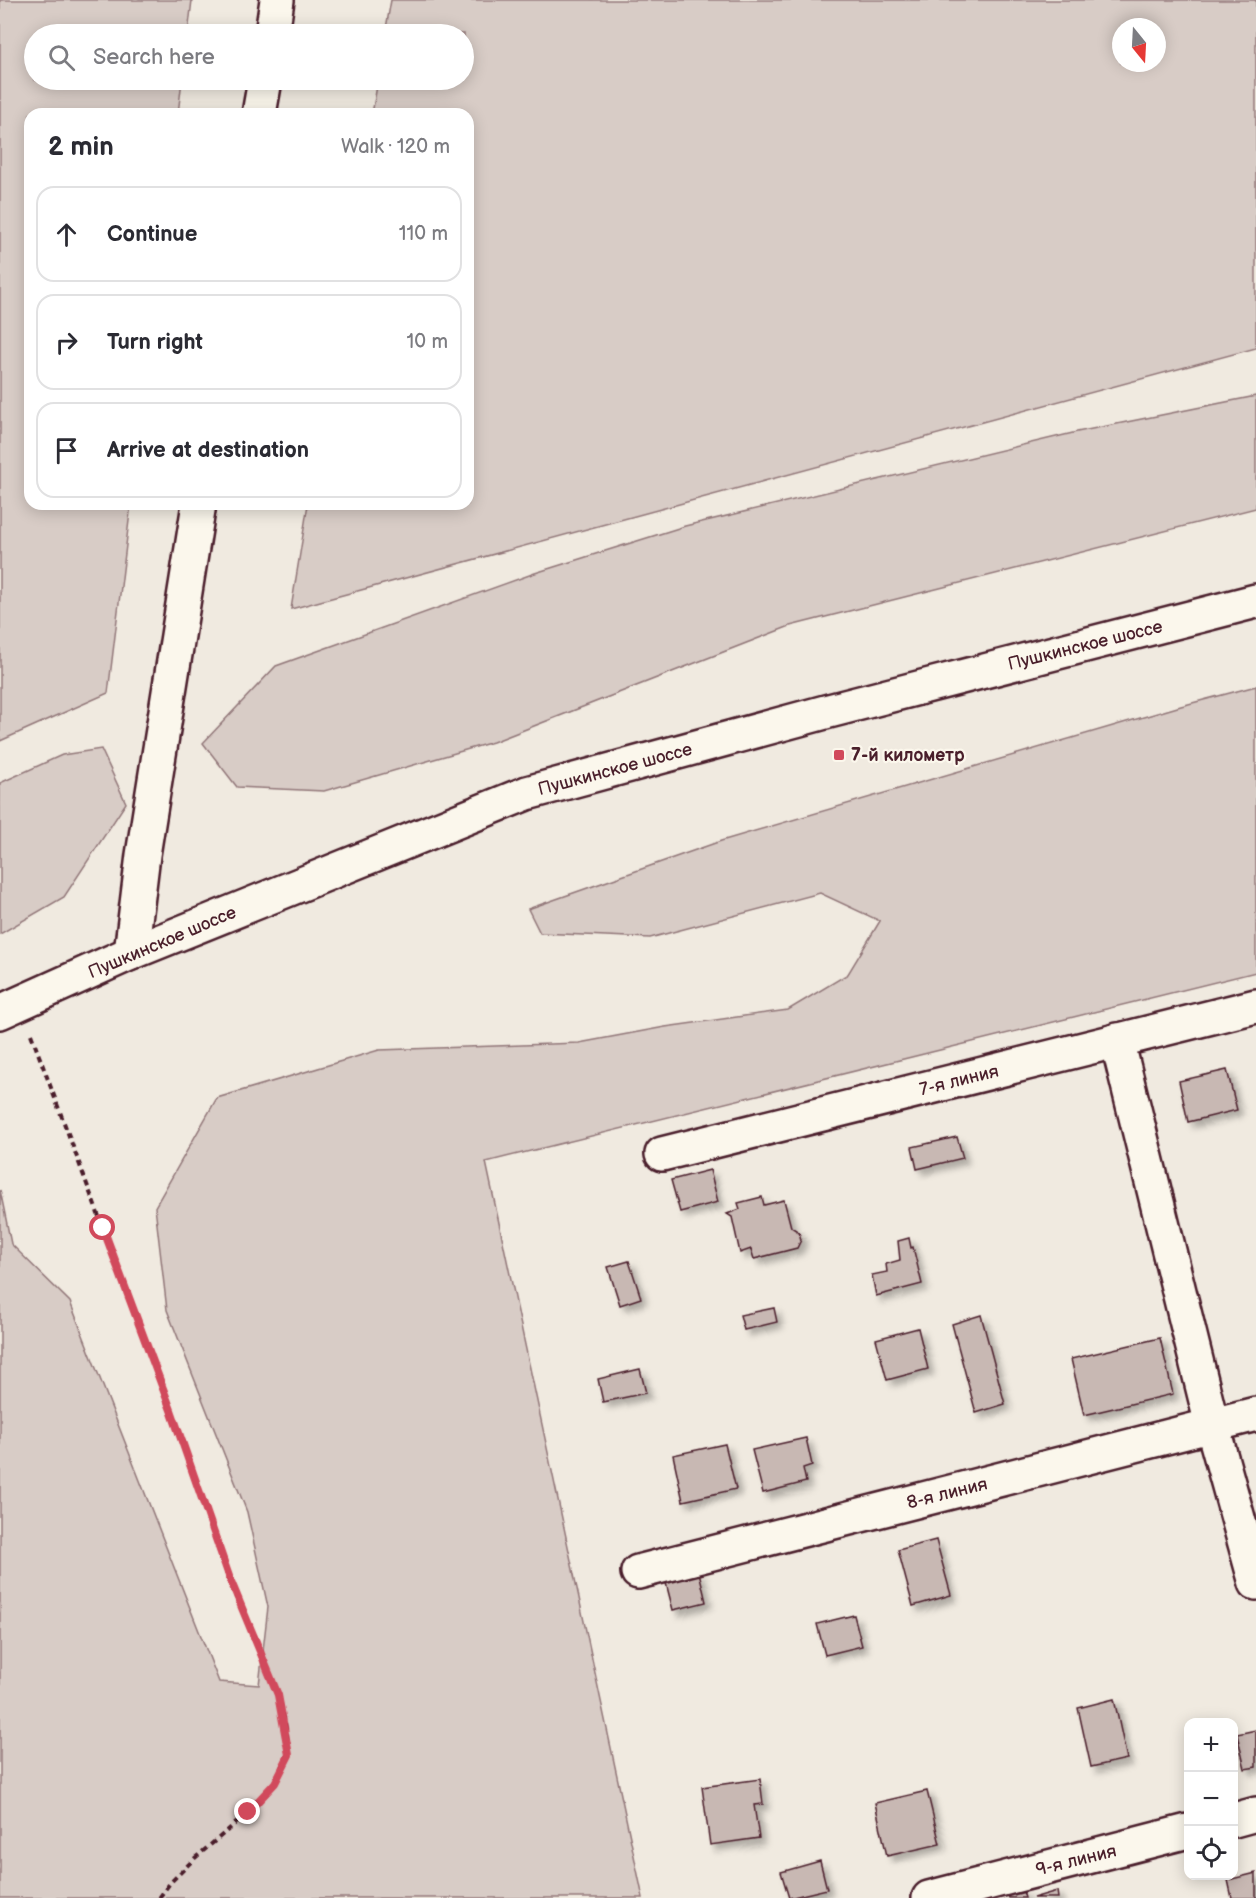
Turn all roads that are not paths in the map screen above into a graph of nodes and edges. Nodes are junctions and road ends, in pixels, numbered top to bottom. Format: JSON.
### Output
{"nodes":[{"id":1,"x":277,"y":0,"type":"edge"},
{"id":2,"x":273,"y":24,"type":"edge"},
{"id":3,"x":263,"y":90,"type":"edge"},
{"id":4,"x":260,"y":108,"type":"edge"},
{"id":5,"x":197,"y":510,"type":"edge"},
{"id":6,"x":1256,"y":601,"type":"edge"},
{"id":7,"x":131,"y":953,"type":"junction"},
{"id":8,"x":1256,"y":1006,"type":"edge"},
{"id":9,"x":9,"y":1008,"type":"edge"},
{"id":10,"x":1117,"y":1040,"type":"junction"},
{"id":11,"x":662,"y":1154,"type":"dead end"},
{"id":12,"x":1256,"y":1414,"type":"edge"},
{"id":13,"x":1212,"y":1425,"type":"junction"},
{"id":14,"x":638,"y":1572,"type":"dead end"},
{"id":15,"x":1256,"y":1583,"type":"edge"},
{"id":16,"x":1256,"y":1814,"type":"edge"},
{"id":17,"x":1238,"y":1819,"type":"edge"},
{"id":18,"x":1184,"y":1833,"type":"edge"},
{"id":19,"x":929,"y":1898,"type":"edge"}],
"edges":[{"from":1,"to":2,"type":"street"},
{"from":3,"to":4,"type":"street"},
{"from":5,"to":7,"type":"street"},
{"from":6,"to":7,"type":"street","name":"Пушкинское шоссе"},
{"from":7,"to":9,"type":"street","name":"Пушкинское шоссе"},
{"from":8,"to":10,"type":"street","name":"7-я линия"},
{"from":10,"to":11,"type":"street","name":"7-я линия"},
{"from":10,"to":13,"type":"street"},
{"from":12,"to":13,"type":"street","name":"8-я линия"},
{"from":13,"to":14,"type":"street","name":"8-я линия"},
{"from":13,"to":15,"type":"street"},
{"from":16,"to":17,"type":"street"},
{"from":18,"to":19,"type":"street","name":"9-я линия"}]}
